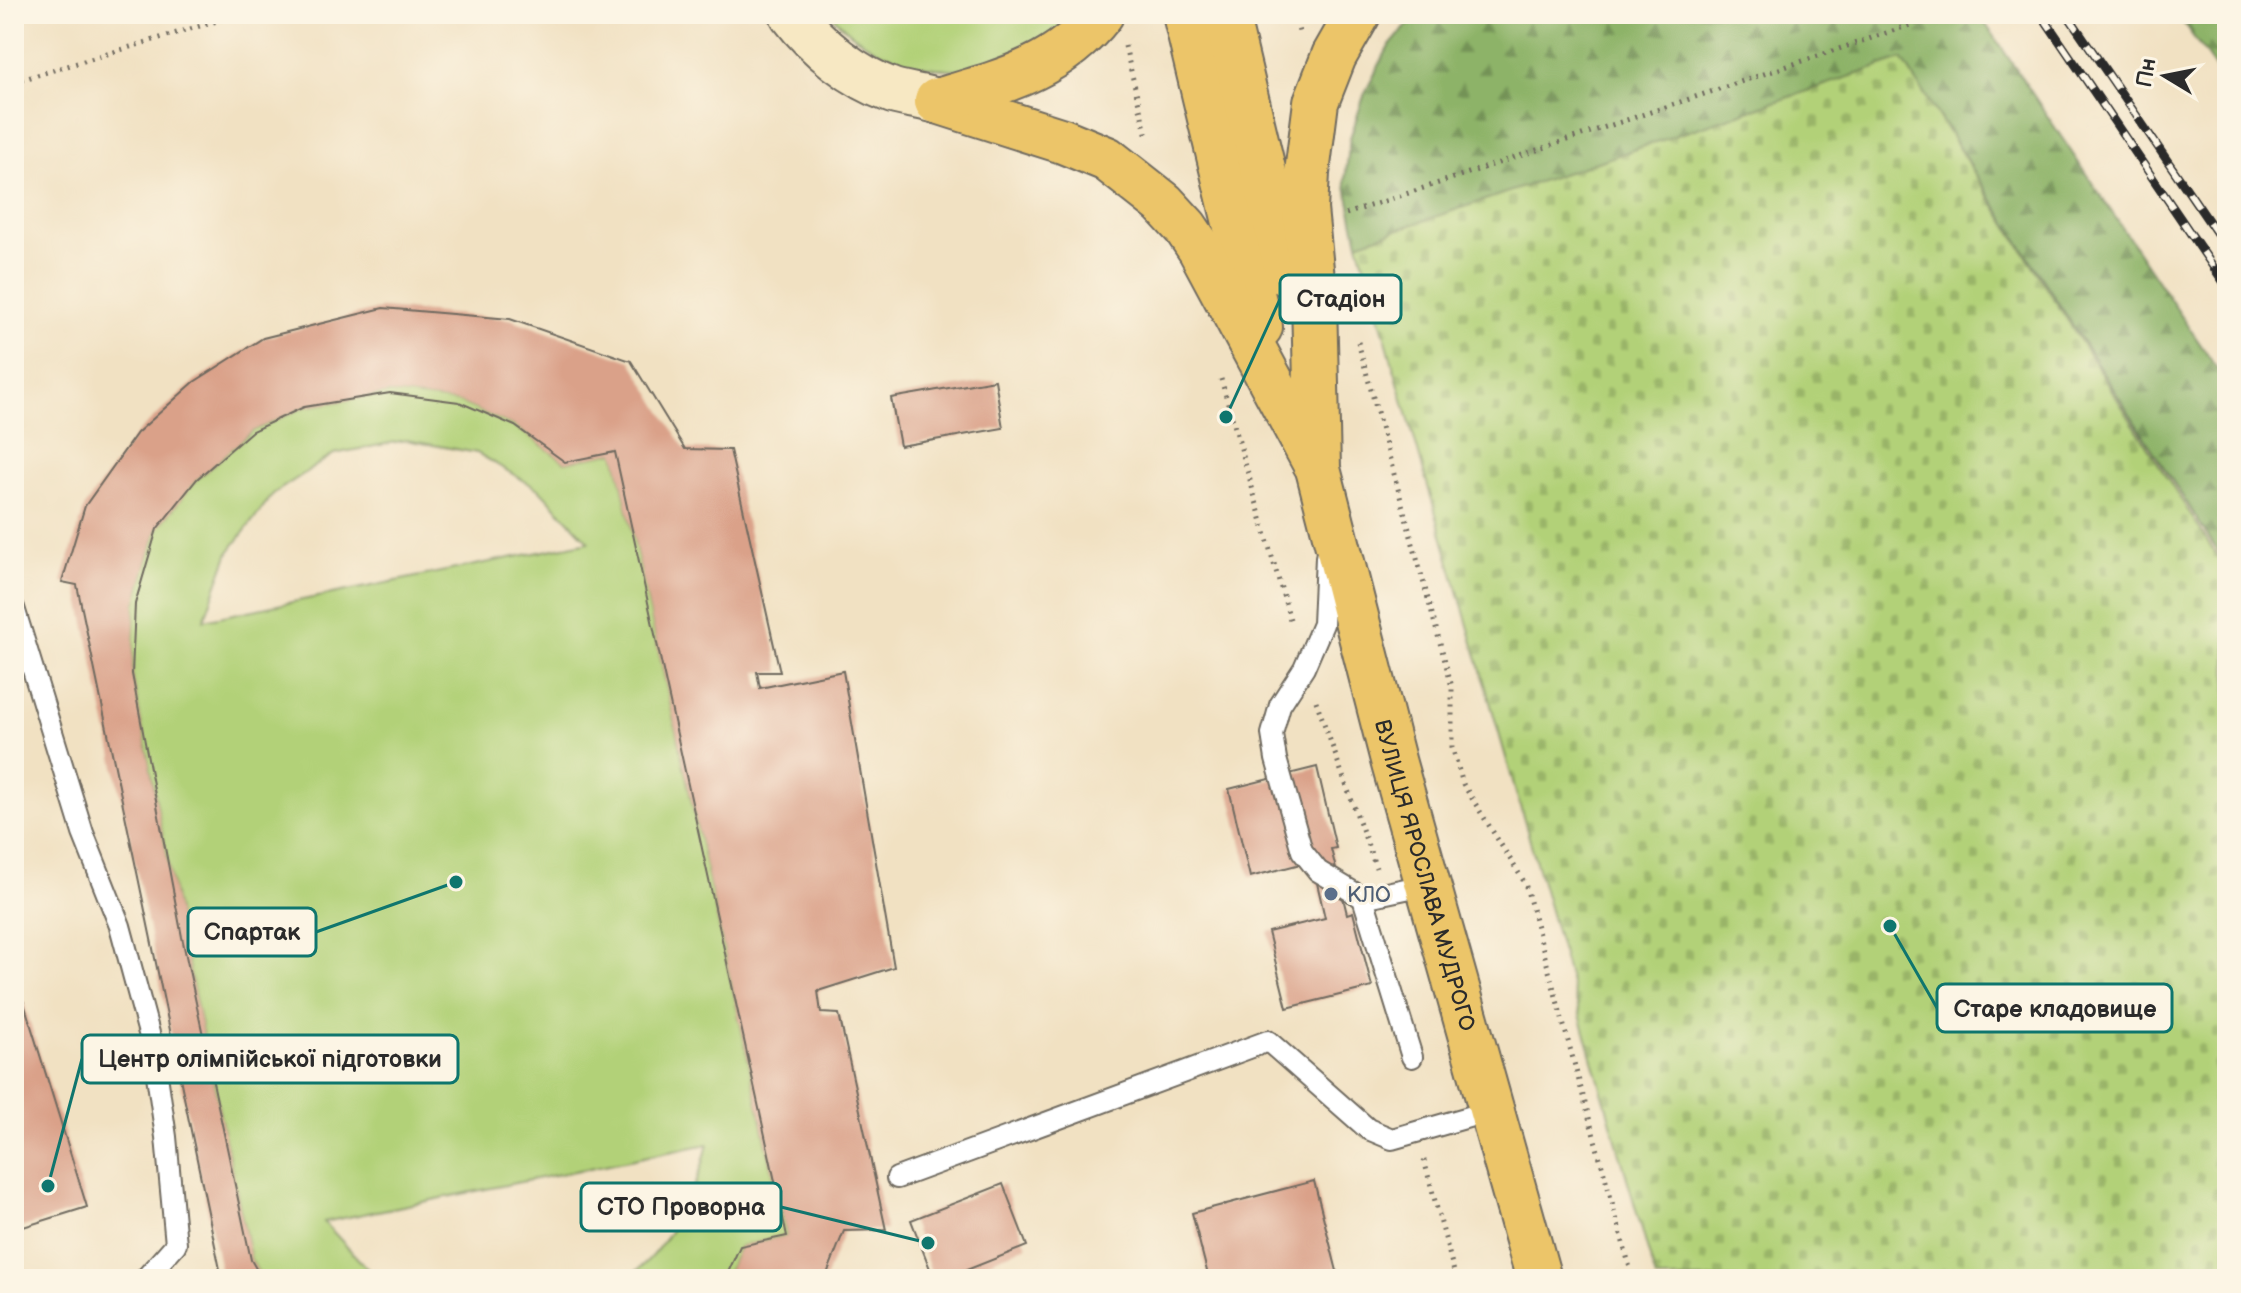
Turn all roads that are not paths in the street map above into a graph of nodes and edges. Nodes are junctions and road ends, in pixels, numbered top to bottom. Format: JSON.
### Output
{"nodes":[{"id":1,"x":792,"y":14,"type":"edge"},
{"id":2,"x":1185,"y":14,"type":"edge"},
{"id":3,"x":1226,"y":14,"type":"edge"},
{"id":4,"x":1358,"y":14,"type":"edge"},
{"id":5,"x":1111,"y":23,"type":"edge"},
{"id":6,"x":937,"y":101,"type":"junction"},
{"id":7,"x":1296,"y":390,"type":"junction"},
{"id":8,"x":1323,"y":489,"type":"junction"},
{"id":9,"x":14,"y":608,"type":"edge"},
{"id":10,"x":1429,"y":884,"type":"junction"},
{"id":11,"x":1363,"y":898,"type":"junction"},
{"id":12,"x":1412,"y":1057,"type":"dead end"},
{"id":13,"x":1493,"y":1110,"type":"junction"},
{"id":14,"x":897,"y":1178,"type":"dead end"},
{"id":15,"x":145,"y":1279,"type":"edge"},
{"id":16,"x":1539,"y":1279,"type":"edge"}],
"edges":[{"from":1,"to":6,"type":"main road"},
{"from":2,"to":7,"type":"main road"},
{"from":3,"to":7,"type":"main road"},
{"from":4,"to":7,"type":"main road"},
{"from":5,"to":6,"type":"main road"},
{"from":6,"to":7,"type":"main road"},
{"from":7,"to":8,"type":"main road","name":"ВУЛИЦЯ ЯРОСЛАВА МУДРОГО"},
{"from":8,"to":10,"type":"main road","name":"ВУЛИЦЯ ЯРОСЛАВА МУДРОГО"},
{"from":8,"to":11,"type":"lane"},
{"from":9,"to":15,"type":"lane"},
{"from":10,"to":11,"type":"lane"},
{"from":10,"to":13,"type":"main road","name":"ВУЛИЦЯ ЯРОСЛАВА МУДРОГО"},
{"from":11,"to":12,"type":"lane"},
{"from":13,"to":14,"type":"lane"},
{"from":13,"to":16,"type":"main road","name":"ВУЛИЦЯ ЯРОСЛАВА МУДРОГО"}]}
